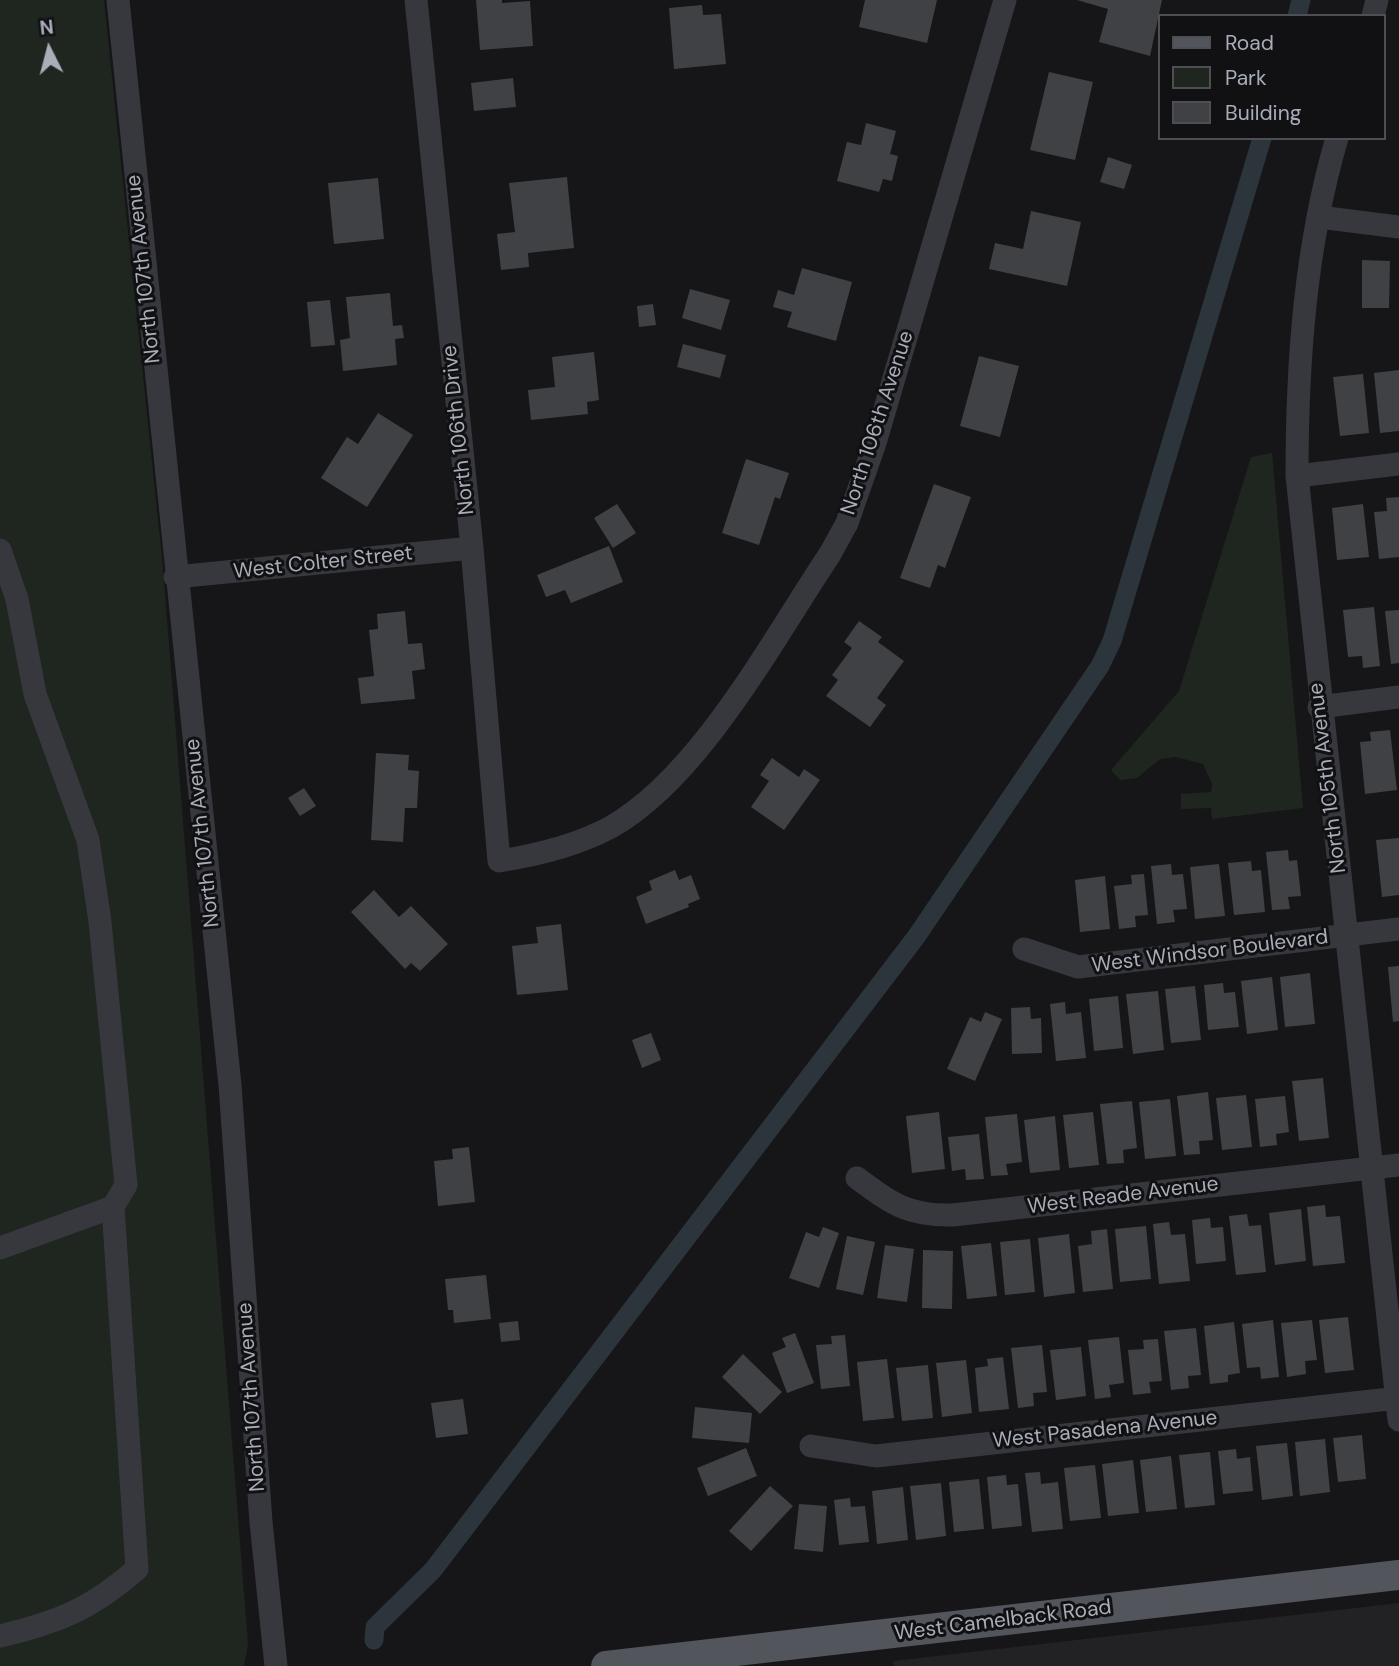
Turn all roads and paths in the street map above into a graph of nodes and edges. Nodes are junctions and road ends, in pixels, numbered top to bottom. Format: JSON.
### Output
{"nodes":[{"id":1,"x":118,"y":0,"type":"edge"},
{"id":2,"x":416,"y":0,"type":"edge"},
{"id":3,"x":1006,"y":0,"type":"edge"},
{"id":4,"x":1337,"y":140,"type":"edge"},
{"id":5,"x":1319,"y":217,"type":"junction"},
{"id":6,"x":1399,"y":227,"type":"edge"},
{"id":7,"x":1399,"y":464,"type":"edge"},
{"id":8,"x":1297,"y":476,"type":"junction"},
{"id":9,"x":472,"y":548,"type":"junction"},
{"id":10,"x":0,"y":551,"type":"edge"},
{"id":11,"x":175,"y":577,"type":"junction"},
{"id":12,"x":1399,"y":697,"type":"edge"},
{"id":13,"x":1319,"y":707,"type":"junction"},
{"id":14,"x":499,"y":861,"type":"joint"},
{"id":15,"x":1399,"y":929,"type":"edge"},
{"id":16,"x":1347,"y":936,"type":"junction"},
{"id":17,"x":1024,"y":948,"type":"dead end"},
{"id":18,"x":1399,"y":1164,"type":"edge"},
{"id":19,"x":1372,"y":1168,"type":"junction"},
{"id":20,"x":857,"y":1178,"type":"dead end"},
{"id":21,"x":113,"y":1207,"type":"junction"},
{"id":22,"x":0,"y":1248,"type":"edge"},
{"id":23,"x":1398,"y":1405,"type":"edge"},
{"id":24,"x":811,"y":1446,"type":"dead end"},
{"id":25,"x":1399,"y":1575,"type":"edge"},
{"id":26,"x":0,"y":1636,"type":"edge"},
{"id":27,"x":276,"y":1666,"type":"edge"},
{"id":28,"x":606,"y":1666,"type":"edge"}],
"edges":[{"from":1,"to":11,"type":"street","name":"North 107th Avenue"},
{"from":2,"to":9,"type":"street","name":"North 106th Drive"},
{"from":3,"to":14,"type":"street","name":"North 106th Avenue"},
{"from":4,"to":5,"type":"street","name":"North 105th Avenue"},
{"from":5,"to":6,"type":"street"},
{"from":5,"to":8,"type":"street","name":"North 105th Avenue"},
{"from":7,"to":8,"type":"street"},
{"from":8,"to":13,"type":"street","name":"North 105th Avenue"},
{"from":9,"to":11,"type":"street","name":"West Colter Street"},
{"from":9,"to":14,"type":"street","name":"North 106th Drive"},
{"from":10,"to":21,"type":"street"},
{"from":11,"to":27,"type":"street","name":"North 107th Avenue"},
{"from":12,"to":13,"type":"street"},
{"from":13,"to":16,"type":"street","name":"North 105th Avenue"},
{"from":15,"to":16,"type":"street","name":"West Windsor Boulevard"},
{"from":16,"to":17,"type":"street","name":"West Windsor Boulevard"},
{"from":16,"to":19,"type":"street","name":"North 105th Avenue"},
{"from":18,"to":19,"type":"street","name":"West Reade Avenue"},
{"from":19,"to":20,"type":"street","name":"West Reade Avenue"},
{"from":19,"to":23,"type":"street","name":"North 105th Avenue"},
{"from":21,"to":22,"type":"street"},
{"from":21,"to":26,"type":"street"},
{"from":23,"to":24,"type":"street","name":"West Pasadena Avenue"},
{"from":25,"to":28,"type":"main road","name":"West Camelback Road"}]}
